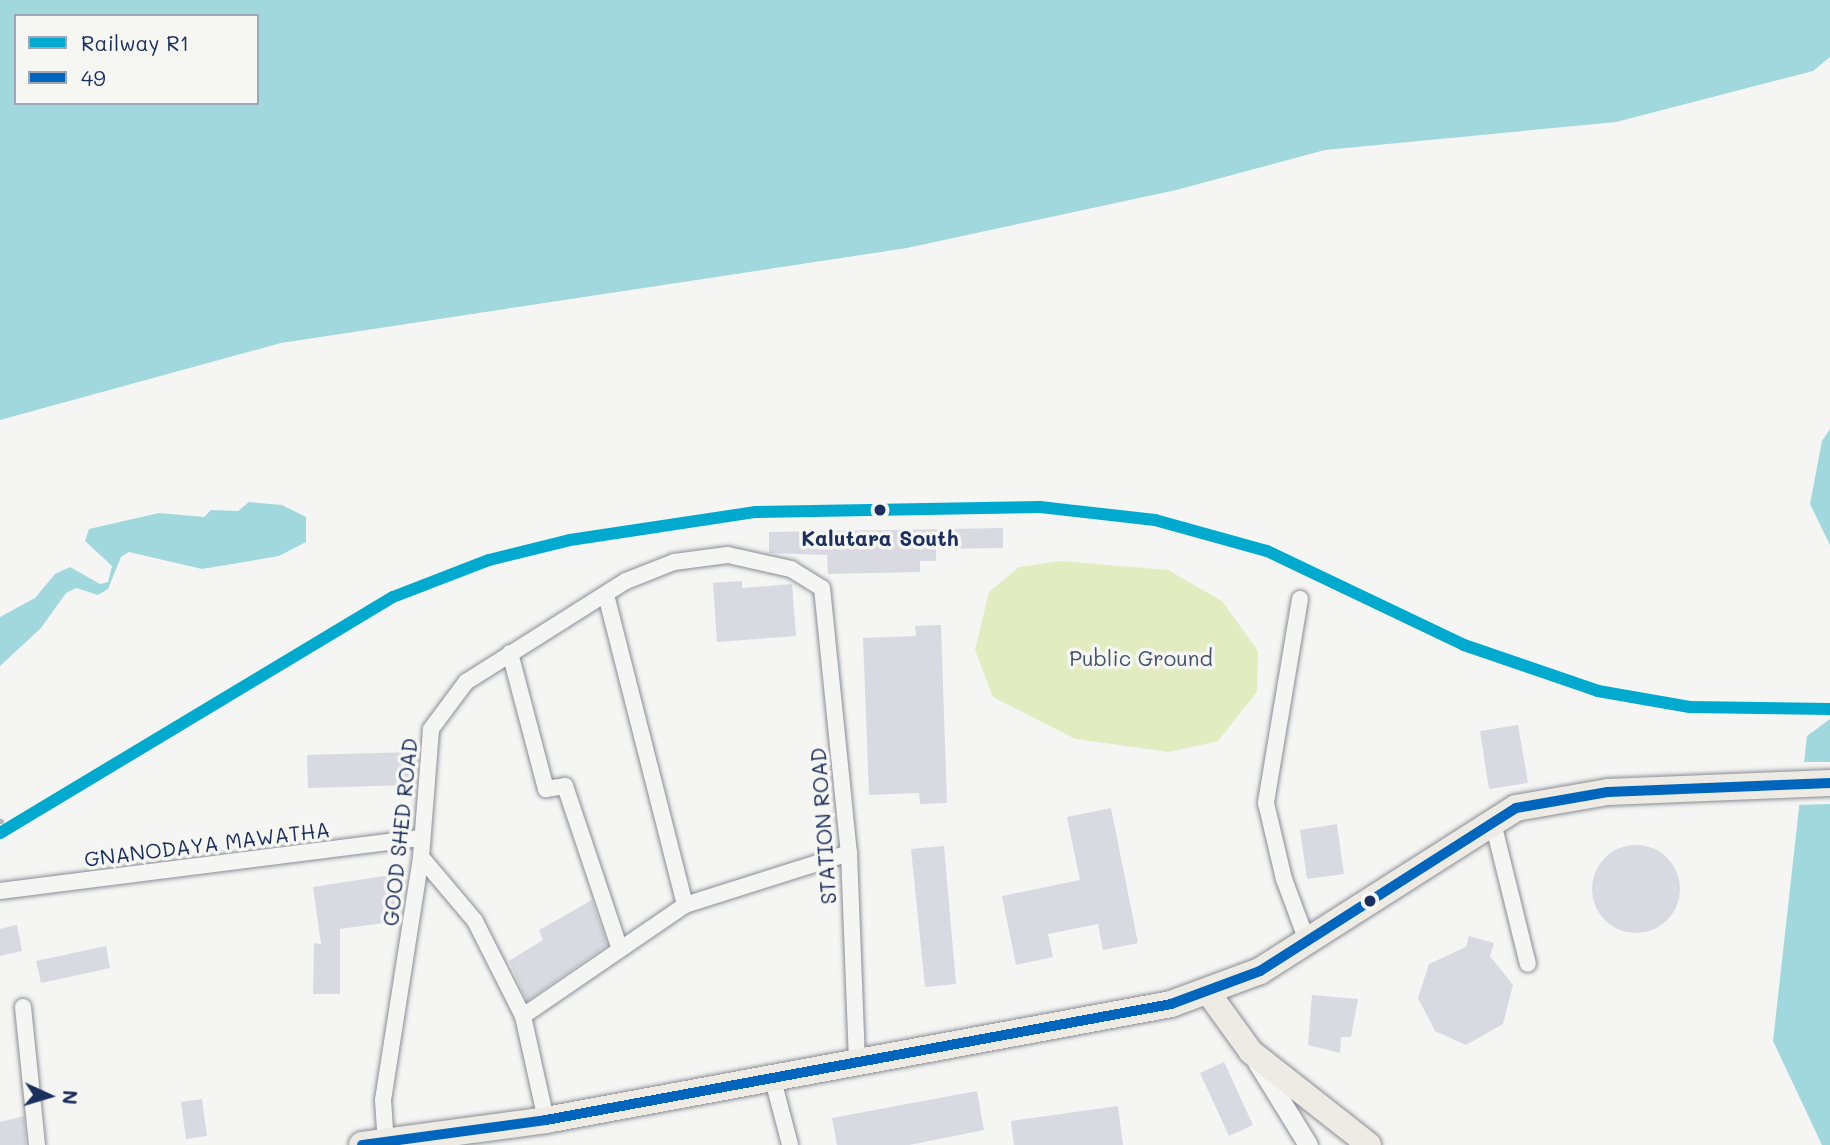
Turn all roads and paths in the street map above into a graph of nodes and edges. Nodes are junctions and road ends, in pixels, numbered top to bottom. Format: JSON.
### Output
{"nodes":[{"id":1,"x":822,"y":587,"type":"joint"},
{"id":2,"x":606,"y":595,"type":"junction"},
{"id":3,"x":1300,"y":600,"type":"dead end"},
{"id":4,"x":510,"y":653,"type":"junction"},
{"id":5,"x":1830,"y":783,"type":"edge"},
{"id":6,"x":1493,"y":823,"type":"junction"},
{"id":7,"x":420,"y":838,"type":"junction"},
{"id":8,"x":849,"y":853,"type":"junction"},
{"id":9,"x":421,"y":857,"type":"junction"},
{"id":10,"x":0,"y":891,"type":"edge"},
{"id":11,"x":685,"y":905,"type":"junction"},
{"id":12,"x":1307,"y":941,"type":"junction"},
{"id":13,"x":620,"y":949,"type":"junction"},
{"id":14,"x":1528,"y":964,"type":"dead end"},
{"id":15,"x":1208,"y":991,"type":"junction"},
{"id":16,"x":23,"y":1007,"type":"dead end"},
{"id":17,"x":523,"y":1016,"type":"junction"},
{"id":18,"x":1251,"y":1052,"type":"junction"},
{"id":19,"x":857,"y":1062,"type":"junction"},
{"id":20,"x":772,"y":1080,"type":"junction"},
{"id":21,"x":546,"y":1120,"type":"junction"},
{"id":22,"x":378,"y":1144,"type":"edge"},
{"id":23,"x":37,"y":1145,"type":"edge"},
{"id":24,"x":790,"y":1145,"type":"edge"},
{"id":25,"x":1308,"y":1145,"type":"edge"},
{"id":26,"x":1368,"y":1145,"type":"edge"}],
"edges":[{"from":1,"to":2,"type":"street","name":"GOOD SHED ROAD"},
{"from":1,"to":8,"type":"street","name":"STATION ROAD"},
{"from":2,"to":4,"type":"street","name":"GOOD SHED ROAD"},
{"from":2,"to":11,"type":"street"},
{"from":3,"to":12,"type":"street"},
{"from":4,"to":7,"type":"street","name":"GOOD SHED ROAD"},
{"from":4,"to":13,"type":"street"},
{"from":5,"to":6,"type":"highway"},
{"from":6,"to":12,"type":"highway"},
{"from":6,"to":14,"type":"street"},
{"from":7,"to":9,"type":"street","name":"GOOD SHED ROAD"},
{"from":7,"to":10,"type":"street","name":"GNANODAYA MAWATHA"},
{"from":8,"to":11,"type":"street"},
{"from":8,"to":19,"type":"street","name":"STATION ROAD"},
{"from":9,"to":17,"type":"street"},
{"from":9,"to":22,"type":"street","name":"GOOD SHED ROAD"},
{"from":11,"to":13,"type":"street"},
{"from":12,"to":15,"type":"highway"},
{"from":13,"to":17,"type":"street"},
{"from":15,"to":18,"type":"main road"},
{"from":15,"to":19,"type":"highway"},
{"from":16,"to":23,"type":"street"},
{"from":17,"to":21,"type":"street"},
{"from":18,"to":25,"type":"street"},
{"from":18,"to":26,"type":"main road"},
{"from":19,"to":20,"type":"highway"},
{"from":20,"to":21,"type":"highway"},
{"from":20,"to":24,"type":"street"},
{"from":21,"to":22,"type":"highway"}]}
